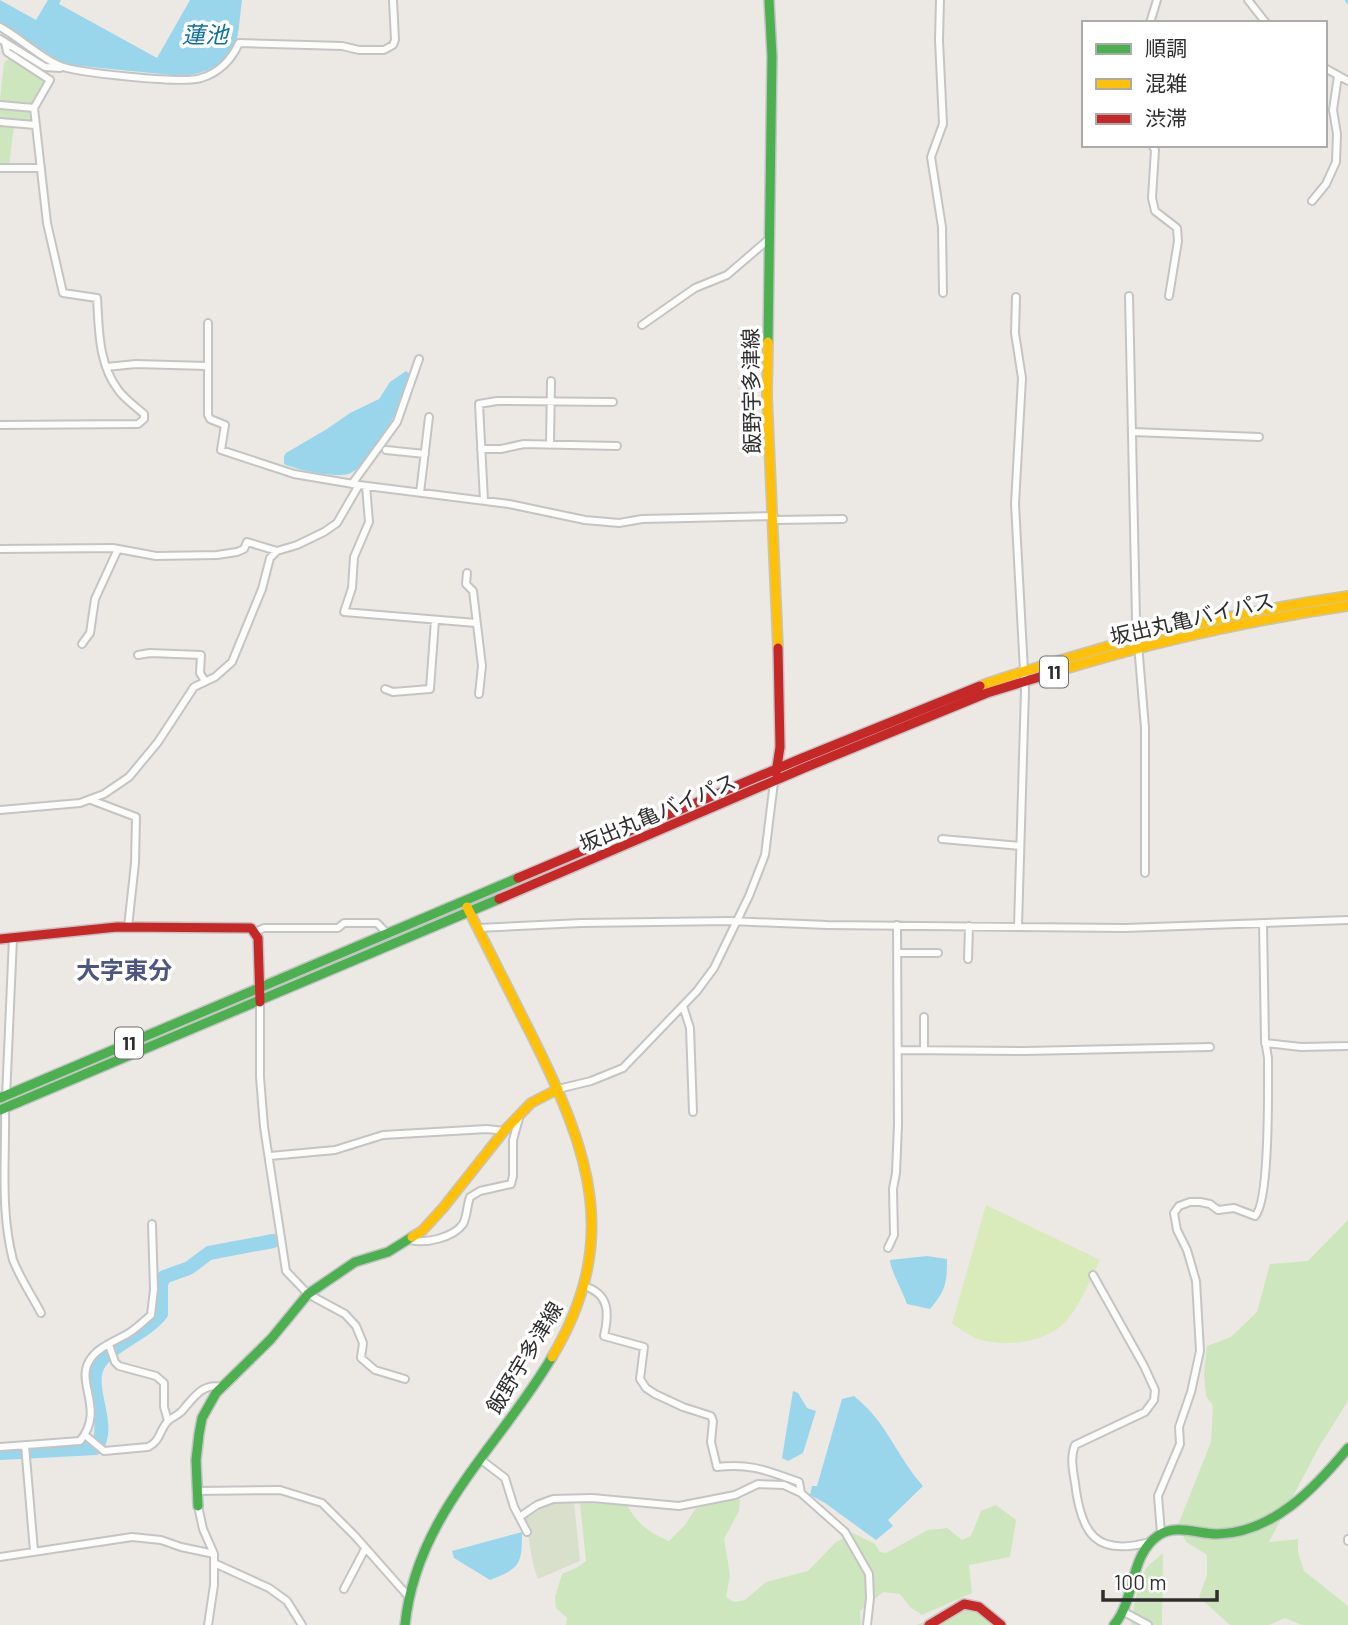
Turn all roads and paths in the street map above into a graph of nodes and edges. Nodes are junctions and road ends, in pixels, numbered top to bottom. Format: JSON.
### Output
{"nodes":[{"id":1,"x":393,"y":0,"type":"edge"},
{"id":2,"x":769,"y":0,"type":"edge"},
{"id":3,"x":940,"y":0,"type":"edge"},
{"id":4,"x":1157,"y":0,"type":"edge"},
{"id":5,"x":1248,"y":0,"type":"edge"},
{"id":6,"x":1151,"y":21,"type":"edge"},
{"id":7,"x":1264,"y":21,"type":"edge"},
{"id":8,"x":0,"y":27,"type":"edge"},
{"id":9,"x":2,"y":41,"type":"edge"},
{"id":10,"x":69,"y":69,"type":"junction"},
{"id":11,"x":1327,"y":69,"type":"edge"},
{"id":12,"x":1338,"y":76,"type":"junction"},
{"id":13,"x":1348,"y":81,"type":"edge"},
{"id":14,"x":0,"y":105,"type":"edge"},
{"id":15,"x":34,"y":108,"type":"junction"},
{"id":16,"x":0,"y":122,"type":"edge"},
{"id":17,"x":35,"y":125,"type":"junction"},
{"id":18,"x":1153,"y":147,"type":"edge"},
{"id":19,"x":0,"y":168,"type":"edge"},
{"id":20,"x":41,"y":168,"type":"junction"},
{"id":21,"x":1312,"y":201,"type":"dead end"},
{"id":22,"x":769,"y":239,"type":"junction"},
{"id":23,"x":943,"y":293,"type":"dead end"},
{"id":24,"x":1129,"y":296,"type":"dead end"},
{"id":25,"x":1169,"y":296,"type":"dead end"},
{"id":26,"x":1016,"y":297,"type":"dead end"},
{"id":27,"x":208,"y":323,"type":"dead end"},
{"id":28,"x":642,"y":325,"type":"dead end"},
{"id":29,"x":419,"y":359,"type":"dead end"},
{"id":30,"x":207,"y":366,"type":"junction"},
{"id":31,"x":106,"y":367,"type":"junction"},
{"id":32,"x":551,"y":381,"type":"dead end"},
{"id":33,"x":551,"y":401,"type":"junction"},
{"id":34,"x":613,"y":402,"type":"dead end"},
{"id":35,"x":429,"y":417,"type":"dead end"},
{"id":36,"x":0,"y":425,"type":"edge"},
{"id":37,"x":1132,"y":432,"type":"junction"},
{"id":38,"x":1259,"y":437,"type":"dead end"},
{"id":39,"x":550,"y":444,"type":"junction"},
{"id":40,"x":617,"y":446,"type":"dead end"},
{"id":41,"x":481,"y":449,"type":"junction"},
{"id":42,"x":387,"y":450,"type":"dead end"},
{"id":43,"x":425,"y":454,"type":"junction"},
{"id":44,"x":359,"y":485,"type":"junction"},
{"id":45,"x":420,"y":493,"type":"junction"},
{"id":46,"x":484,"y":501,"type":"junction"},
{"id":47,"x":774,"y":518,"type":"junction"},
{"id":48,"x":843,"y":519,"type":"dead end"},
{"id":49,"x":0,"y":549,"type":"edge"},
{"id":50,"x":118,"y":549,"type":"junction"},
{"id":51,"x":277,"y":551,"type":"junction"},
{"id":52,"x":467,"y":573,"type":"dead end"},
{"id":53,"x":1348,"y":596,"type":"edge"},
{"id":54,"x":1348,"y":606,"type":"edge"},
{"id":55,"x":435,"y":620,"type":"junction"},
{"id":56,"x":476,"y":623,"type":"junction"},
{"id":57,"x":1138,"y":638,"type":"junction"},
{"id":58,"x":82,"y":644,"type":"dead end"},
{"id":59,"x":1139,"y":648,"type":"junction"},
{"id":60,"x":138,"y":655,"type":"dead end"},
{"id":61,"x":1024,"y":671,"type":"junction"},
{"id":62,"x":205,"y":681,"type":"junction"},
{"id":63,"x":1025,"y":682,"type":"junction"},
{"id":64,"x":385,"y":689,"type":"dead end"},
{"id":65,"x":479,"y":694,"type":"dead end"},
{"id":66,"x":777,"y":769,"type":"junction"},
{"id":67,"x":774,"y":782,"type":"junction"},
{"id":68,"x":90,"y":799,"type":"junction"},
{"id":69,"x":0,"y":810,"type":"edge"},
{"id":70,"x":659,"y":816,"type":"junction"},
{"id":71,"x":664,"y":829,"type":"junction"},
{"id":72,"x":942,"y":839,"type":"dead end"},
{"id":73,"x":1020,"y":846,"type":"junction"},
{"id":74,"x":1145,"y":873,"type":"dead end"},
{"id":75,"x":464,"y":902,"type":"junction"},
{"id":76,"x":469,"y":912,"type":"junction"},
{"id":77,"x":1348,"y":920,"type":"edge"},
{"id":78,"x":737,"y":921,"type":"junction"},
{"id":79,"x":1263,"y":922,"type":"junction"},
{"id":80,"x":897,"y":925,"type":"junction"},
{"id":81,"x":969,"y":926,"type":"junction"},
{"id":82,"x":1018,"y":926,"type":"junction"},
{"id":83,"x":128,"y":927,"type":"junction"},
{"id":84,"x":478,"y":928,"type":"junction"},
{"id":85,"x":255,"y":932,"type":"junction"},
{"id":86,"x":388,"y":934,"type":"junction"},
{"id":87,"x":13,"y":938,"type":"junction"},
{"id":88,"x":0,"y":939,"type":"edge"},
{"id":89,"x":897,"y":953,"type":"junction"},
{"id":90,"x":938,"y":953,"type":"dead end"},
{"id":91,"x":968,"y":959,"type":"dead end"},
{"id":92,"x":259,"y":989,"type":"junction"},
{"id":93,"x":260,"y":1002,"type":"junction"},
{"id":94,"x":683,"y":1006,"type":"junction"},
{"id":95,"x":925,"y":1017,"type":"dead end"},
{"id":96,"x":1265,"y":1043,"type":"junction"},
{"id":97,"x":1348,"y":1046,"type":"edge"},
{"id":98,"x":1210,"y":1047,"type":"dead end"},
{"id":99,"x":898,"y":1049,"type":"junction"},
{"id":100,"x":924,"y":1050,"type":"junction"},
{"id":101,"x":558,"y":1089,"type":"junction"},
{"id":102,"x":3,"y":1097,"type":"edge"},
{"id":103,"x":3,"y":1109,"type":"edge"},
{"id":104,"x":693,"y":1112,"type":"dead end"},
{"id":105,"x":521,"y":1114,"type":"junction"},
{"id":106,"x":504,"y":1131,"type":"junction"},
{"id":107,"x":270,"y":1156,"type":"junction"},
{"id":108,"x":152,"y":1224,"type":"dead end"},
{"id":109,"x":410,"y":1240,"type":"junction"},
{"id":110,"x":888,"y":1248,"type":"dead end"},
{"id":111,"x":1093,"y":1275,"type":"dead end"},
{"id":112,"x":584,"y":1286,"type":"junction"},
{"id":113,"x":308,"y":1294,"type":"junction"},
{"id":114,"x":41,"y":1313,"type":"dead end"},
{"id":115,"x":109,"y":1345,"type":"junction"},
{"id":116,"x":405,"y":1379,"type":"dead end"},
{"id":117,"x":221,"y":1387,"type":"junction"},
{"id":118,"x":168,"y":1421,"type":"junction"},
{"id":119,"x":85,"y":1435,"type":"junction"},
{"id":120,"x":25,"y":1445,"type":"junction"},
{"id":121,"x":0,"y":1447,"type":"edge"},
{"id":122,"x":1348,"y":1448,"type":"edge"},
{"id":123,"x":480,"y":1459,"type":"junction"},
{"id":124,"x":197,"y":1491,"type":"junction"},
{"id":125,"x":801,"y":1493,"type":"junction"},
{"id":126,"x":198,"y":1506,"type":"joint"},
{"id":127,"x":521,"y":1516,"type":"junction"},
{"id":128,"x":527,"y":1532,"type":"dead end"},
{"id":129,"x":1161,"y":1533,"type":"junction"},
{"id":130,"x":1150,"y":1542,"type":"junction"},
{"id":131,"x":365,"y":1549,"type":"junction"},
{"id":132,"x":34,"y":1551,"type":"junction"},
{"id":133,"x":214,"y":1553,"type":"junction"},
{"id":134,"x":0,"y":1557,"type":"edge"},
{"id":135,"x":214,"y":1563,"type":"junction"},
{"id":136,"x":344,"y":1589,"type":"dead end"},
{"id":137,"x":408,"y":1597,"type":"junction"},
{"id":138,"x":1124,"y":1612,"type":"junction"},
{"id":139,"x":208,"y":1625,"type":"edge"},
{"id":140,"x":302,"y":1625,"type":"edge"},
{"id":141,"x":405,"y":1625,"type":"edge"},
{"id":142,"x":867,"y":1625,"type":"edge"},
{"id":143,"x":929,"y":1625,"type":"edge"},
{"id":144,"x":1000,"y":1625,"type":"edge"},
{"id":145,"x":1114,"y":1625,"type":"edge"},
{"id":146,"x":1148,"y":1625,"type":"edge"}],
"edges":[{"from":1,"to":10,"type":"street"},
{"from":2,"to":22,"type":"main road","name":"飯野宇多津線"},
{"from":3,"to":23,"type":"street"},
{"from":4,"to":6,"type":"street"},
{"from":5,"to":7,"type":"street"},
{"from":8,"to":10,"type":"street"},
{"from":9,"to":10,"type":"street"},
{"from":9,"to":15,"type":"street"},
{"from":11,"to":12,"type":"street"},
{"from":12,"to":13,"type":"street"},
{"from":12,"to":21,"type":"street"},
{"from":14,"to":15,"type":"street"},
{"from":15,"to":17,"type":"street"},
{"from":16,"to":17,"type":"street"},
{"from":17,"to":20,"type":"street"},
{"from":18,"to":25,"type":"street"},
{"from":19,"to":20,"type":"street"},
{"from":20,"to":31,"type":"street"},
{"from":22,"to":28,"type":"street"},
{"from":22,"to":47,"type":"main road","name":"飯野宇多津線"},
{"from":24,"to":37,"type":"street"},
{"from":26,"to":61,"type":"street"},
{"from":27,"to":30,"type":"street"},
{"from":29,"to":44,"type":"street"},
{"from":30,"to":31,"type":"street"},
{"from":30,"to":44,"type":"street"},
{"from":31,"to":36,"type":"street"},
{"from":32,"to":33,"type":"street"},
{"from":33,"to":34,"type":"street"},
{"from":33,"to":39,"type":"street"},
{"from":33,"to":41,"type":"street"},
{"from":35,"to":43,"type":"street"},
{"from":37,"to":38,"type":"street"},
{"from":37,"to":57,"type":"street"},
{"from":39,"to":40,"type":"street"},
{"from":39,"to":41,"type":"street"},
{"from":41,"to":46,"type":"street"},
{"from":42,"to":43,"type":"street"},
{"from":43,"to":45,"type":"street"},
{"from":44,"to":45,"type":"street"},
{"from":44,"to":51,"type":"street"},
{"from":44,"to":55,"type":"street"},
{"from":45,"to":46,"type":"street"},
{"from":46,"to":47,"type":"street"},
{"from":47,"to":48,"type":"street"},
{"from":47,"to":66,"type":"main road","name":"飯野宇多津線"},
{"from":49,"to":50,"type":"street"},
{"from":50,"to":51,"type":"street"},
{"from":50,"to":58,"type":"street"},
{"from":51,"to":62,"type":"street"},
{"from":52,"to":56,"type":"street"},
{"from":53,"to":57,"type":"main road","name":"坂出丸亀バイパス","number":"11"},
{"from":54,"to":59,"type":"main road","name":"坂出丸亀バイパス","number":"11"},
{"from":55,"to":56,"type":"street"},
{"from":55,"to":64,"type":"street"},
{"from":56,"to":65,"type":"street"},
{"from":57,"to":59,"type":"street"},
{"from":57,"to":61,"type":"main road","name":"坂出丸亀バイパス","number":"11"},
{"from":59,"to":63,"type":"main road","name":"坂出丸亀バイパス","number":"11"},
{"from":59,"to":74,"type":"street"},
{"from":60,"to":62,"type":"street"},
{"from":61,"to":63,"type":"street"},
{"from":61,"to":66,"type":"main road","name":"坂出丸亀バイパス","number":"11"},
{"from":62,"to":68,"type":"street"},
{"from":63,"to":67,"type":"main road","name":"坂出丸亀バイパス","number":"11"},
{"from":63,"to":73,"type":"street"},
{"from":66,"to":67,"type":"main road","name":"飯野宇多津線"},
{"from":66,"to":70,"type":"main road","name":"坂出丸亀バイパス","number":"11"},
{"from":67,"to":71,"type":"main road","name":"坂出丸亀バイパス","number":"11"},
{"from":67,"to":78,"type":"street"},
{"from":68,"to":69,"type":"street"},
{"from":68,"to":83,"type":"street"},
{"from":70,"to":71,"type":"street"},
{"from":70,"to":75,"type":"main road","name":"坂出丸亀バイパス","number":"11"},
{"from":71,"to":76,"type":"main road","name":"坂出丸亀バイパス","number":"11"},
{"from":72,"to":73,"type":"street"},
{"from":73,"to":82,"type":"street"},
{"from":75,"to":76,"type":"main road","name":"飯野宇多津線"},
{"from":75,"to":86,"type":"main road","name":"坂出丸亀バイパス","number":"11"},
{"from":76,"to":84,"type":"main road","name":"飯野宇多津線"},
{"from":76,"to":93,"type":"main road","name":"坂出丸亀バイパス","number":"11"},
{"from":77,"to":79,"type":"street"},
{"from":78,"to":80,"type":"street"},
{"from":78,"to":84,"type":"street"},
{"from":78,"to":94,"type":"street"},
{"from":79,"to":82,"type":"street"},
{"from":79,"to":96,"type":"street"},
{"from":80,"to":81,"type":"street"},
{"from":80,"to":89,"type":"street"},
{"from":81,"to":82,"type":"street"},
{"from":81,"to":91,"type":"street"},
{"from":83,"to":85,"type":"main road"},
{"from":83,"to":87,"type":"main road"},
{"from":84,"to":101,"type":"main road","name":"飯野宇多津線"},
{"from":85,"to":86,"type":"street"},
{"from":85,"to":92,"type":"main road"},
{"from":86,"to":92,"type":"main road","name":"坂出丸亀バイパス","number":"11"},
{"from":87,"to":88,"type":"main road"},
{"from":87,"to":102,"type":"street"},
{"from":89,"to":90,"type":"street"},
{"from":89,"to":99,"type":"street"},
{"from":92,"to":93,"type":"main road"},
{"from":92,"to":102,"type":"main road","name":"坂出丸亀バイパス","number":"11"},
{"from":93,"to":103,"type":"main road","name":"坂出丸亀バイパス","number":"11"},
{"from":93,"to":107,"type":"street"},
{"from":94,"to":101,"type":"street"},
{"from":94,"to":104,"type":"street"},
{"from":95,"to":100,"type":"street"},
{"from":96,"to":97,"type":"street"},
{"from":96,"to":129,"type":"street"},
{"from":98,"to":100,"type":"street"},
{"from":99,"to":100,"type":"street"},
{"from":99,"to":110,"type":"street"},
{"from":101,"to":105,"type":"main road"},
{"from":101,"to":112,"type":"main road","name":"飯野宇多津線"},
{"from":102,"to":103,"type":"street"},
{"from":103,"to":114,"type":"street"},
{"from":105,"to":106,"type":"main road"},
{"from":105,"to":109,"type":"street"},
{"from":106,"to":107,"type":"street"},
{"from":106,"to":109,"type":"main road"},
{"from":107,"to":113,"type":"street"},
{"from":108,"to":115,"type":"street"},
{"from":109,"to":113,"type":"main road"},
{"from":111,"to":130,"type":"street"},
{"from":112,"to":123,"type":"main road","name":"飯野宇多津線"},
{"from":112,"to":125,"type":"street"},
{"from":113,"to":116,"type":"street"},
{"from":113,"to":117,"type":"main road"},
{"from":115,"to":118,"type":"street"},
{"from":115,"to":119,"type":"street"},
{"from":117,"to":118,"type":"street"},
{"from":117,"to":124,"type":"main road"},
{"from":118,"to":119,"type":"street"},
{"from":119,"to":120,"type":"street"},
{"from":120,"to":121,"type":"street"},
{"from":120,"to":132,"type":"street"},
{"from":122,"to":129,"type":"main road"},
{"from":123,"to":127,"type":"street"},
{"from":123,"to":137,"type":"main road","name":"飯野宇多津線"},
{"from":124,"to":126,"type":"main road"},
{"from":124,"to":131,"type":"street"},
{"from":125,"to":127,"type":"street"},
{"from":125,"to":142,"type":"street"},
{"from":126,"to":133,"type":"street"},
{"from":127,"to":128,"type":"street"},
{"from":129,"to":130,"type":"main road"},
{"from":130,"to":138,"type":"main road"},
{"from":131,"to":136,"type":"street"},
{"from":131,"to":137,"type":"street"},
{"from":132,"to":133,"type":"street"},
{"from":132,"to":134,"type":"street"},
{"from":133,"to":135,"type":"street"},
{"from":135,"to":139,"type":"street"},
{"from":135,"to":140,"type":"street"},
{"from":137,"to":141,"type":"main road","name":"飯野宇多津線"},
{"from":138,"to":145,"type":"main road"},
{"from":138,"to":146,"type":"street"},
{"from":143,"to":144,"type":"main road"}]}
